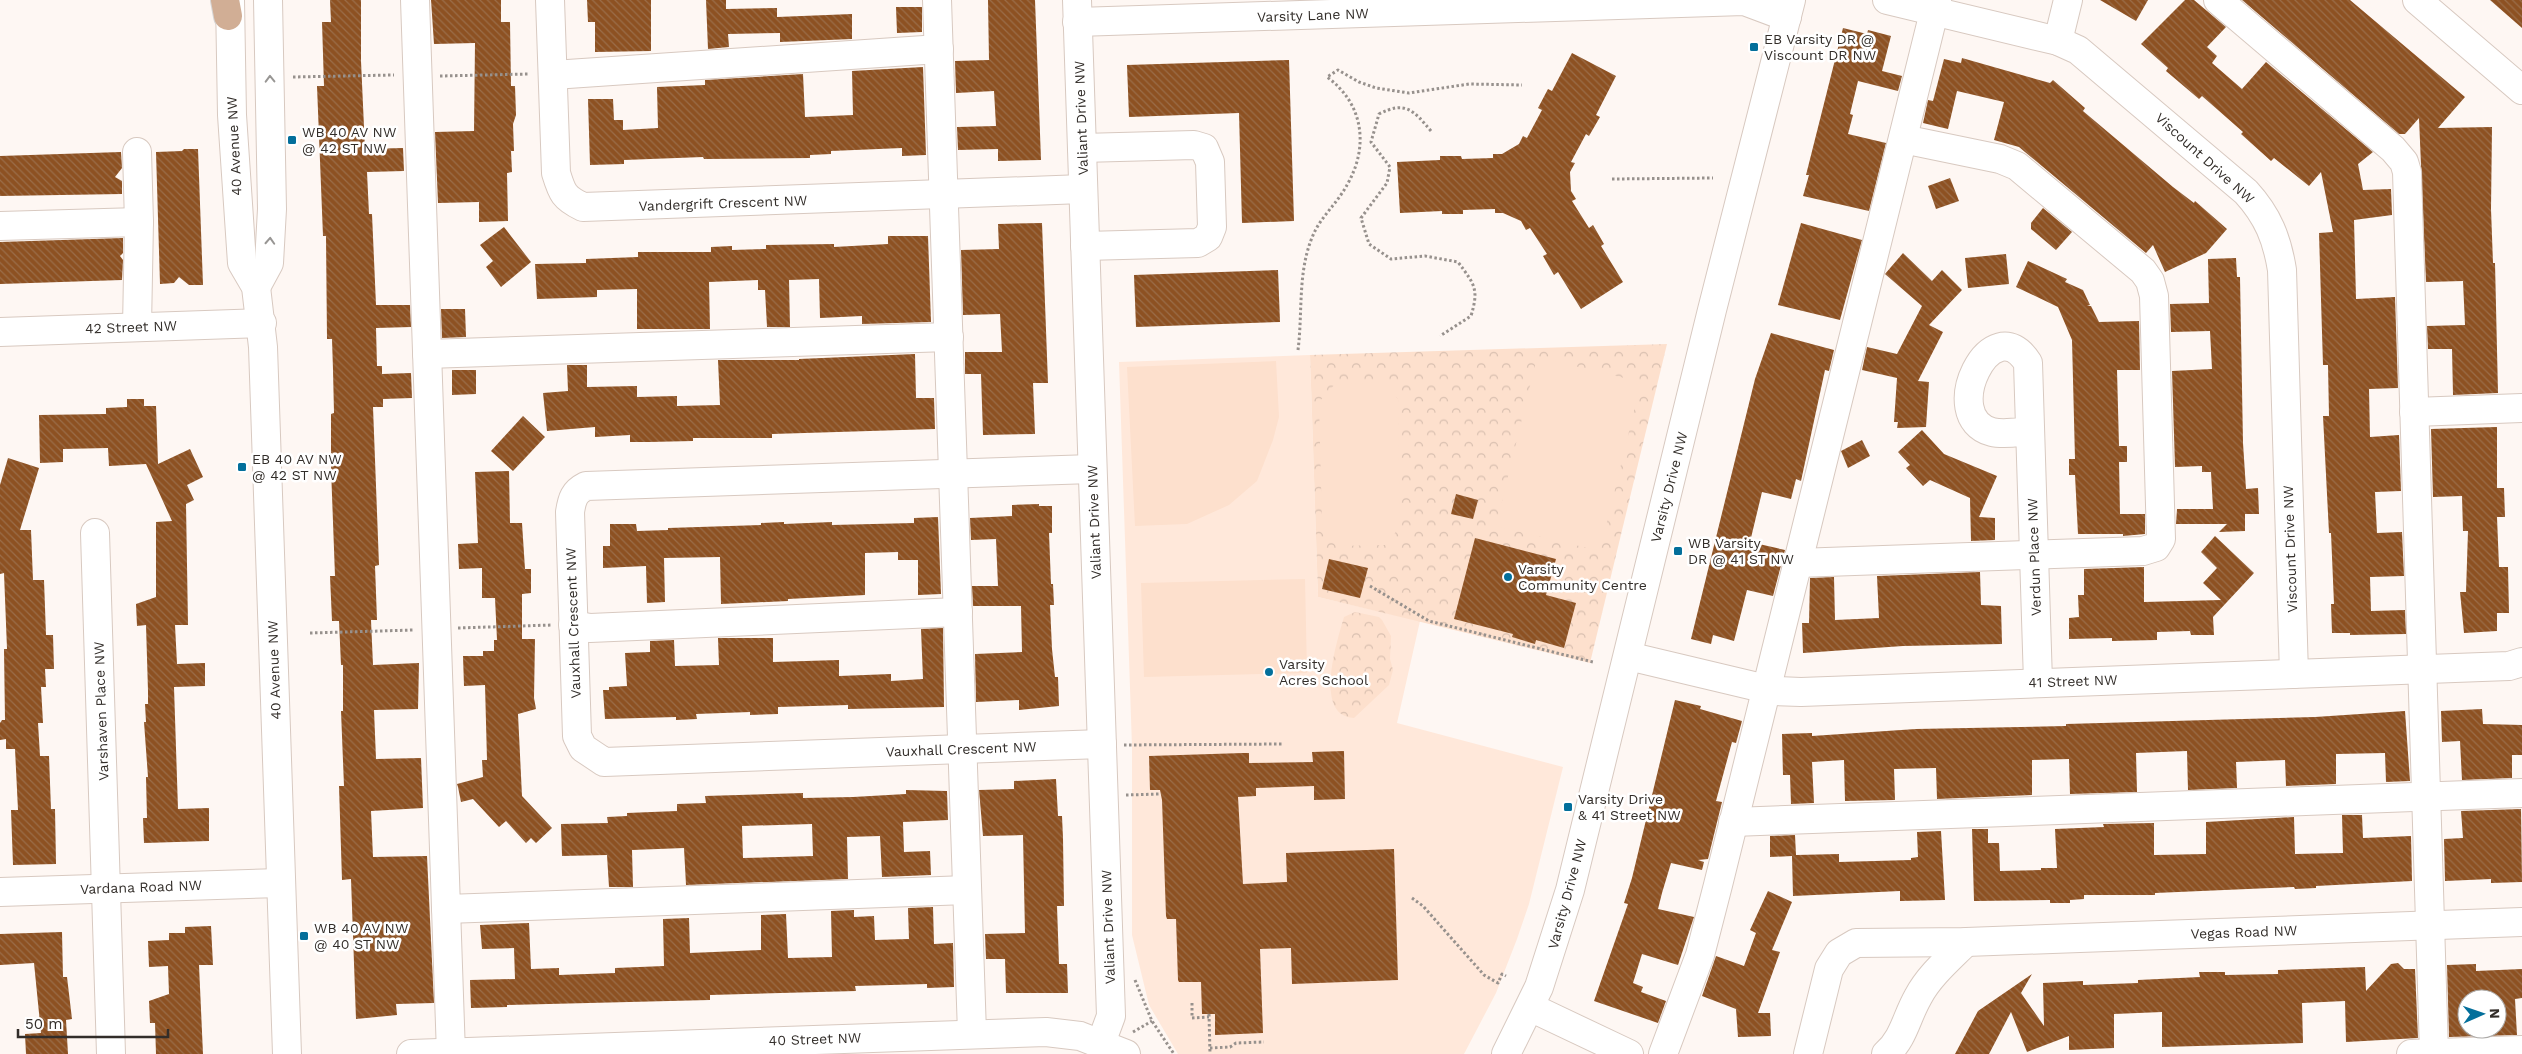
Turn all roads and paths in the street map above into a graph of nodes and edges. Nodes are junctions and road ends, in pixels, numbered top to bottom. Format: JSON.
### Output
{"nodes":[{"id":1,"x":268,"y":0,"type":"edge"},
{"id":2,"x":415,"y":0,"type":"edge"},
{"id":3,"x":550,"y":0,"type":"edge"},
{"id":4,"x":937,"y":0,"type":"edge"},
{"id":5,"x":1744,"y":0,"type":"edge"},
{"id":6,"x":1887,"y":0,"type":"edge"},
{"id":7,"x":2068,"y":0,"type":"edge"},
{"id":8,"x":2218,"y":0,"type":"edge"},
{"id":9,"x":2417,"y":0,"type":"edge"},
{"id":10,"x":228,"y":5,"type":"edge"},
{"id":11,"x":1936,"y":5,"type":"edge"},
{"id":12,"x":1789,"y":8,"type":"edge"},
{"id":13,"x":1077,"y":11,"type":"edge"},
{"id":14,"x":2058,"y":41,"type":"junction"},
{"id":15,"x":939,"y":49,"type":"junction"},
{"id":16,"x":553,"y":75,"type":"junction"},
{"id":17,"x":1522,"y":85,"type":"dead end"},
{"id":18,"x":2522,"y":90,"type":"edge"},
{"id":19,"x":1432,"y":131,"type":"dead end"},
{"id":20,"x":1903,"y":139,"type":"junction"},
{"id":21,"x":1082,"y":148,"type":"junction"},
{"id":22,"x":137,"y":152,"type":"dead end"},
{"id":23,"x":1612,"y":178,"type":"dead end"},
{"id":24,"x":1713,"y":178,"type":"dead end"},
{"id":25,"x":1083,"y":189,"type":"junction"},
{"id":26,"x":944,"y":195,"type":"junction"},
{"id":27,"x":139,"y":222,"type":"junction"},
{"id":28,"x":0,"y":226,"type":"edge"},
{"id":29,"x":1085,"y":246,"type":"junction"},
{"id":30,"x":256,"y":287,"type":"junction"},
{"id":31,"x":262,"y":323,"type":"junction"},
{"id":32,"x":137,"y":327,"type":"junction"},
{"id":33,"x":0,"y":332,"type":"edge"},
{"id":34,"x":1440,"y":336,"type":"dead end"},
{"id":35,"x":949,"y":337,"type":"junction"},
{"id":36,"x":1298,"y":350,"type":"dead end"},
{"id":37,"x":427,"y":354,"type":"junction"},
{"id":38,"x":2522,"y":408,"type":"edge"},
{"id":39,"x":2414,"y":412,"type":"junction"},
{"id":40,"x":2030,"y":431,"type":"dead end"},
{"id":41,"x":1092,"y":469,"type":"junction"},
{"id":42,"x":952,"y":473,"type":"junction"},
{"id":43,"x":95,"y":533,"type":"dead end"},
{"id":44,"x":2034,"y":555,"type":"junction"},
{"id":45,"x":1797,"y":563,"type":"junction"},
{"id":46,"x":1370,"y":586,"type":"dead end"},
{"id":47,"x":958,"y":612,"type":"junction"},
{"id":48,"x":573,"y":624,"type":"junction"},
{"id":49,"x":1628,"y":656,"type":"junction"},
{"id":50,"x":1593,"y":662,"type":"dead end"},
{"id":51,"x":2522,"y":662,"type":"edge"},
{"id":52,"x":2423,"y":670,"type":"junction"},
{"id":53,"x":2294,"y":674,"type":"junction"},
{"id":54,"x":2038,"y":682,"type":"junction"},
{"id":55,"x":1765,"y":688,"type":"junction"},
{"id":56,"x":1112,"y":744,"type":"junction"},
{"id":57,"x":1283,"y":744,"type":"dead end"},
{"id":58,"x":962,"y":749,"type":"junction"},
{"id":59,"x":2522,"y":793,"type":"edge"},
{"id":60,"x":1160,"y":794,"type":"dead end"},
{"id":61,"x":1123,"y":795,"type":"dead end"},
{"id":62,"x":2426,"y":797,"type":"junction"},
{"id":63,"x":1734,"y":822,"type":"junction"},
{"id":64,"x":281,"y":883,"type":"junction"},
{"id":65,"x":107,"y":888,"type":"junction"},
{"id":66,"x":968,"y":890,"type":"junction"},
{"id":67,"x":0,"y":892,"type":"edge"},
{"id":68,"x":1412,"y":898,"type":"dead end"},
{"id":69,"x":446,"y":909,"type":"junction"},
{"id":70,"x":2522,"y":922,"type":"edge"},
{"id":71,"x":2431,"y":925,"type":"junction"},
{"id":72,"x":1966,"y":942,"type":"junction"},
{"id":73,"x":1133,"y":973,"type":"dead end"},
{"id":74,"x":1506,"y":976,"type":"dead end"},
{"id":75,"x":1192,"y":1003,"type":"dead end"},
{"id":76,"x":1530,"y":1007,"type":"junction"},
{"id":77,"x":1152,"y":1021,"type":"junction"},
{"id":78,"x":972,"y":1033,"type":"junction"},
{"id":79,"x":1264,"y":1042,"type":"dead end"},
{"id":80,"x":1101,"y":1043,"type":"junction"},
{"id":81,"x":1129,"y":1043,"type":"edge"},
{"id":82,"x":1210,"y":1048,"type":"junction"},
{"id":83,"x":2522,"y":1050,"type":"edge"},
{"id":84,"x":589,"y":1051,"type":"edge"},
{"id":85,"x":451,"y":1053,"type":"edge"},
{"id":86,"x":111,"y":1054,"type":"edge"},
{"id":87,"x":287,"y":1054,"type":"edge"},
{"id":88,"x":411,"y":1054,"type":"edge"},
{"id":89,"x":1174,"y":1054,"type":"edge"},
{"id":90,"x":1210,"y":1054,"type":"edge"},
{"id":91,"x":1506,"y":1054,"type":"edge"},
{"id":92,"x":1629,"y":1054,"type":"edge"},
{"id":93,"x":1664,"y":1054,"type":"edge"},
{"id":94,"x":1808,"y":1054,"type":"edge"},
{"id":95,"x":1886,"y":1054,"type":"edge"},
{"id":96,"x":2422,"y":1054,"type":"edge"}],
"edges":[{"from":30,"to":1,"type":"street","one_way":true},
{"from":2,"to":37,"type":"street"},
{"from":3,"to":16,"type":"street","name":"Vandergrift Crescent NW"},
{"from":4,"to":15,"type":"street"},
{"from":5,"to":12,"type":"street","name":"Varsity Lane NW"},
{"from":5,"to":13,"type":"street","name":"Varsity Lane NW"},
{"from":6,"to":11,"type":"street","name":"Viscount Drive NW"},
{"from":7,"to":14,"type":"street"},
{"from":8,"to":39,"type":"street"},
{"from":9,"to":18,"type":"street"},
{"from":10,"to":30,"type":"street","name":"40 Avenue NW"},
{"from":11,"to":14,"type":"street","name":"Viscount Drive NW"},
{"from":11,"to":20,"type":"street"},
{"from":12,"to":49,"type":"street","name":"Varsity Drive NW"},
{"from":13,"to":21,"type":"street","name":"Valiant Drive NW"},
{"from":14,"to":53,"type":"street","name":"Viscount Drive NW"},
{"from":15,"to":16,"type":"street"},
{"from":15,"to":26,"type":"street"},
{"from":16,"to":26,"type":"street","name":"Vandergrift Crescent NW"},
{"from":17,"to":36,"type":"path"},
{"from":19,"to":34,"type":"path"},
{"from":20,"to":44,"type":"street"},
{"from":20,"to":45,"type":"street"},
{"from":21,"to":25,"type":"street","name":"Valiant Drive NW"},
{"from":21,"to":29,"type":"street"},
{"from":22,"to":27,"type":"street"},
{"from":23,"to":24,"type":"path"},
{"from":25,"to":26,"type":"street","name":"Vandergrift Crescent NW"},
{"from":25,"to":29,"type":"street","name":"Valiant Drive NW"},
{"from":26,"to":35,"type":"street"},
{"from":27,"to":28,"type":"street"},
{"from":27,"to":32,"type":"street"},
{"from":29,"to":41,"type":"street","name":"Valiant Drive NW"},
{"from":30,"to":31,"type":"street","name":"40 Avenue NW"},
{"from":31,"to":32,"type":"street","name":"42 Street NW"},
{"from":31,"to":64,"type":"street","name":"40 Avenue NW"},
{"from":32,"to":33,"type":"street","name":"42 Street NW"},
{"from":35,"to":37,"type":"street"},
{"from":35,"to":42,"type":"street"},
{"from":37,"to":69,"type":"street"},
{"from":38,"to":39,"type":"street"},
{"from":39,"to":52,"type":"street"},
{"from":40,"to":44,"type":"street","name":"Verdun Place NW"},
{"from":41,"to":42,"type":"street","name":"Vauxhall Crescent NW"},
{"from":41,"to":56,"type":"street","name":"Valiant Drive NW"},
{"from":42,"to":47,"type":"street"},
{"from":42,"to":48,"type":"street","name":"Vauxhall Crescent NW"},
{"from":43,"to":65,"type":"street","name":"Varshaven Place NW"},
{"from":44,"to":45,"type":"street"},
{"from":44,"to":54,"type":"street","name":"Verdun Place NW"},
{"from":45,"to":55,"type":"street"},
{"from":46,"to":50,"type":"path"},
{"from":47,"to":48,"type":"street"},
{"from":47,"to":58,"type":"street"},
{"from":48,"to":58,"type":"street","name":"Vauxhall Crescent NW"},
{"from":49,"to":55,"type":"street","name":"41 Street NW"},
{"from":49,"to":76,"type":"street","name":"Varsity Drive NW"},
{"from":51,"to":52,"type":"street","name":"41 Street NW"},
{"from":52,"to":53,"type":"street","name":"41 Street NW"},
{"from":52,"to":62,"type":"street"},
{"from":53,"to":54,"type":"street","name":"41 Street NW"},
{"from":54,"to":55,"type":"street","name":"41 Street NW"},
{"from":55,"to":63,"type":"street"},
{"from":56,"to":57,"type":"path"},
{"from":56,"to":58,"type":"street","name":"Vauxhall Crescent NW"},
{"from":56,"to":80,"type":"street","name":"Valiant Drive NW"},
{"from":58,"to":66,"type":"street"},
{"from":59,"to":62,"type":"street"},
{"from":60,"to":61,"type":"path"},
{"from":62,"to":63,"type":"street"},
{"from":62,"to":71,"type":"street"},
{"from":63,"to":93,"type":"street"},
{"from":64,"to":65,"type":"street","name":"Vardana Road NW"},
{"from":64,"to":87,"type":"street","name":"40 Avenue NW"},
{"from":65,"to":67,"type":"street","name":"Vardana Road NW"},
{"from":65,"to":86,"type":"street","name":"Varshaven Place NW"},
{"from":66,"to":69,"type":"street"},
{"from":66,"to":78,"type":"street"},
{"from":68,"to":74,"type":"path"},
{"from":69,"to":85,"type":"street"},
{"from":70,"to":71,"type":"street","name":"Vegas Road NW"},
{"from":71,"to":72,"type":"street","name":"Vegas Road NW"},
{"from":71,"to":96,"type":"street"},
{"from":72,"to":94,"type":"street","name":"Vegas Road NW"},
{"from":72,"to":95,"type":"street"},
{"from":73,"to":77,"type":"path"},
{"from":75,"to":82,"type":"path"},
{"from":76,"to":91,"type":"street","name":"Varsity Drive NW"},
{"from":76,"to":92,"type":"street"},
{"from":77,"to":81,"type":"path"},
{"from":77,"to":89,"type":"path"},
{"from":78,"to":80,"type":"street","name":"40 Street NW"},
{"from":78,"to":84,"type":"street","name":"40 Street NW"},
{"from":79,"to":82,"type":"path"},
{"from":80,"to":81,"type":"street","name":"40 Street NW"},
{"from":82,"to":90,"type":"path"},
{"from":83,"to":96,"type":"street"},
{"from":84,"to":85,"type":"street","name":"40 Street NW"},
{"from":85,"to":88,"type":"street","name":"40 Street NW"}]}
